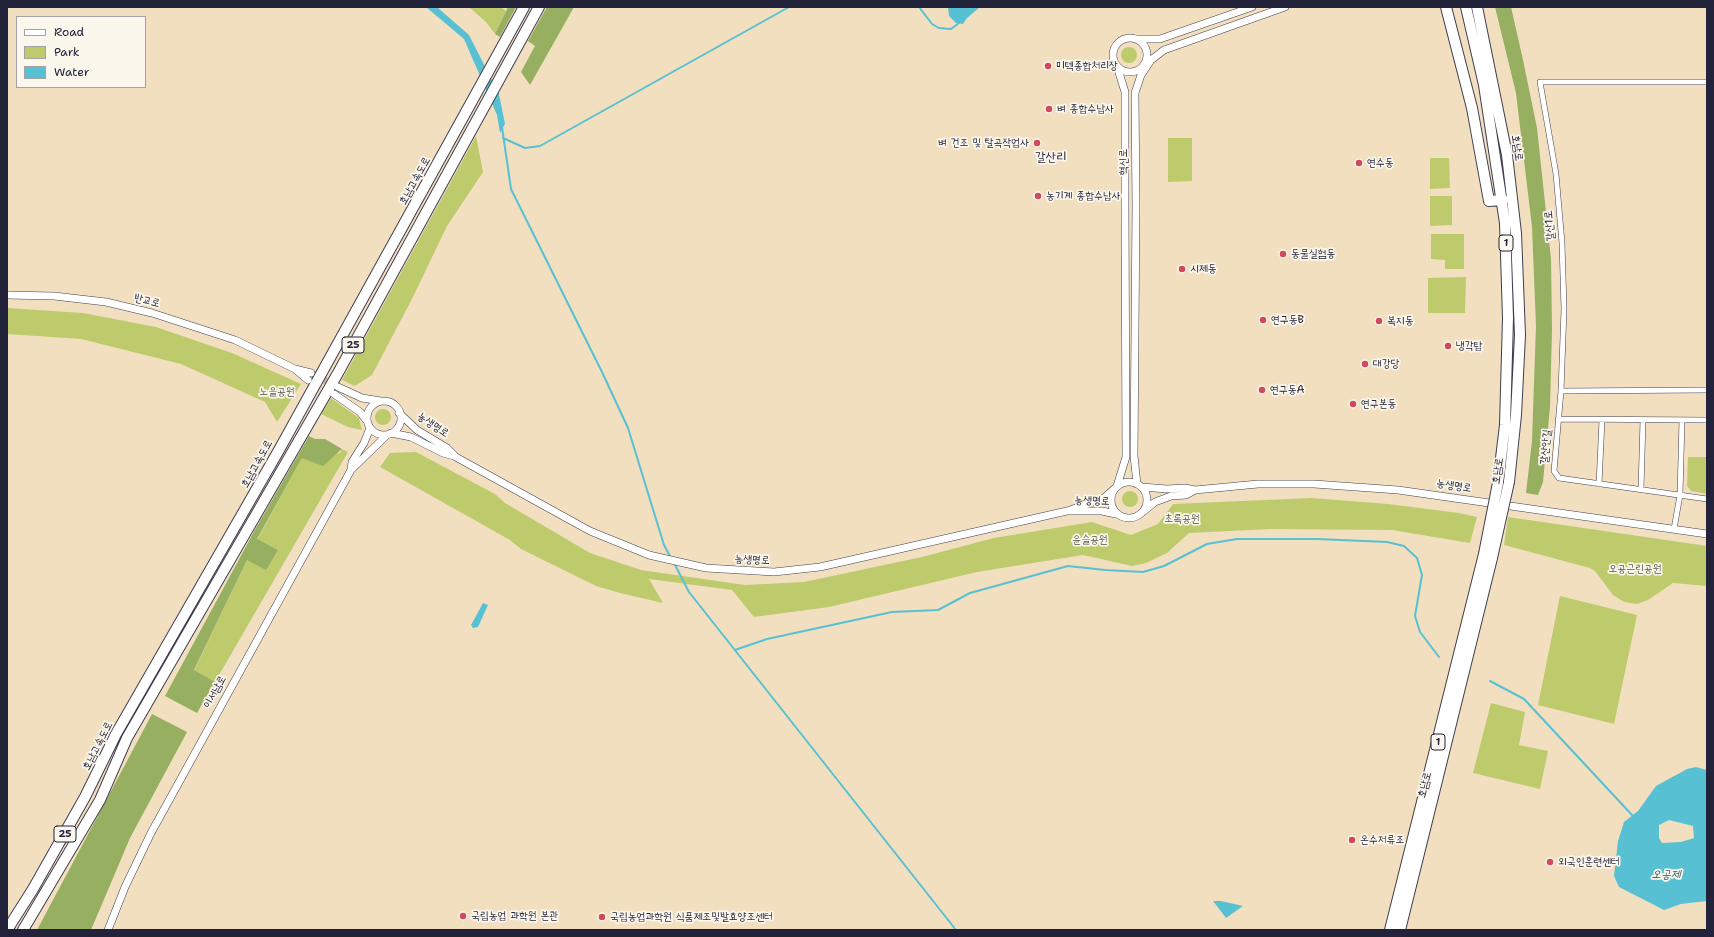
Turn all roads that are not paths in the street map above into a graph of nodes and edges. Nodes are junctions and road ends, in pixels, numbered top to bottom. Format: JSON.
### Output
{"nodes":[{"id":1,"x":524,"y":7,"type":"edge"},
{"id":2,"x":538,"y":7,"type":"edge"},
{"id":3,"x":1252,"y":7,"type":"edge"},
{"id":4,"x":1285,"y":7,"type":"edge"},
{"id":5,"x":1446,"y":7,"type":"edge"},
{"id":6,"x":1466,"y":7,"type":"edge"},
{"id":7,"x":1477,"y":7,"type":"edge"},
{"id":8,"x":1136,"y":39,"type":"junction"},
{"id":9,"x":1146,"y":65,"type":"junction"},
{"id":10,"x":1117,"y":66,"type":"junction"},
{"id":11,"x":1707,"y":82,"type":"edge"},
{"id":12,"x":1503,"y":200,"type":"junction"},
{"id":13,"x":7,"y":295,"type":"edge"},
{"id":14,"x":310,"y":376,"type":"tunnel mouth"},
{"id":15,"x":338,"y":387,"type":"tunnel mouth"},
{"id":16,"x":1561,"y":390,"type":"junction"},
{"id":17,"x":1707,"y":390,"type":"edge"},
{"id":18,"x":334,"y":394,"type":"tunnel mouth"},
{"id":19,"x":384,"y":402,"type":"junction"},
{"id":20,"x":399,"y":413,"type":"junction"},
{"id":21,"x":1558,"y":419,"type":"junction"},
{"id":22,"x":1602,"y":420,"type":"junction"},
{"id":23,"x":1643,"y":420,"type":"junction"},
{"id":24,"x":1682,"y":420,"type":"junction"},
{"id":25,"x":1707,"y":420,"type":"edge"},
{"id":26,"x":369,"y":424,"type":"junction"},
{"id":27,"x":389,"y":434,"type":"junction"},
{"id":28,"x":454,"y":456,"type":"junction"},
{"id":29,"x":351,"y":470,"type":"junction"},
{"id":30,"x":1599,"y":484,"type":"junction"},
{"id":31,"x":1139,"y":485,"type":"junction"},
{"id":32,"x":1116,"y":488,"type":"junction"},
{"id":33,"x":1641,"y":489,"type":"junction"},
{"id":34,"x":1195,"y":490,"type":"junction"},
{"id":35,"x":1680,"y":495,"type":"junction"},
{"id":36,"x":1707,"y":499,"type":"edge"},
{"id":37,"x":1067,"y":511,"type":"junction"},
{"id":38,"x":1144,"y":511,"type":"junction"},
{"id":39,"x":1116,"y":514,"type":"junction"},
{"id":40,"x":1674,"y":529,"type":"junction"},
{"id":41,"x":1707,"y":534,"type":"edge"},
{"id":42,"x":1488,"y":556,"type":"junction"},
{"id":43,"x":1402,"y":886,"type":"junction"},
{"id":44,"x":7,"y":930,"type":"edge"},
{"id":45,"x":23,"y":930,"type":"edge"},
{"id":46,"x":108,"y":930,"type":"edge"},
{"id":47,"x":1385,"y":930,"type":"edge"},
{"id":48,"x":1390,"y":930,"type":"edge"},
{"id":49,"x":1400,"y":930,"type":"edge"}],
"edges":[{"from":1,"to":44,"type":"highway","name":"호남고속도로","number":"25"},
{"from":2,"to":45,"type":"highway","name":"호남고속도로","number":"25"},
{"from":3,"to":8,"type":"main road","name":"혁신로"},
{"from":4,"to":9,"type":"main road"},
{"from":5,"to":12,"type":"highway"},
{"from":6,"to":12,"type":"highway","name":"호남로","number":"1"},
{"from":7,"to":42,"type":"highway","name":"호남로","number":"1","bridge":true},
{"from":8,"to":9,"type":"main road"},
{"from":8,"to":10,"type":"main road","name":"혁신로"},
{"from":9,"to":10,"type":"main road"},
{"from":9,"to":31,"type":"main road","name":"혁신로"},
{"from":10,"to":32,"type":"main road","name":"혁신로"},
{"from":11,"to":16,"type":"street","name":"갈산1로"},
{"from":12,"to":42,"type":"highway","name":"호남로","number":"1","bridge":true},
{"from":13,"to":14,"type":"main road","name":"반교로"},
{"from":15,"to":19,"type":"main road"},
{"from":16,"to":17,"type":"street"},
{"from":16,"to":21,"type":"street"},
{"from":18,"to":26,"type":"main road"},
{"from":19,"to":20,"type":"main road","name":"농생명로"},
{"from":19,"to":26,"type":"main road"},
{"from":20,"to":27,"type":"main road","name":"농생명로"},
{"from":20,"to":28,"type":"main road","name":"농생명로"},
{"from":21,"to":22,"type":"street","name":"갈산안길"},
{"from":21,"to":30,"type":"street","name":"갈산안길"},
{"from":22,"to":23,"type":"street","name":"갈산안길"},
{"from":22,"to":30,"type":"street"},
{"from":23,"to":24,"type":"street","name":"갈산안길"},
{"from":23,"to":33,"type":"street"},
{"from":24,"to":25,"type":"street","name":"갈산안길"},
{"from":24,"to":35,"type":"street"},
{"from":26,"to":27,"type":"main road","name":"농생명로"},
{"from":26,"to":29,"type":"main road","name":"이서남로"},
{"from":27,"to":28,"type":"main road","name":"농생명로"},
{"from":27,"to":29,"type":"main road","name":"이서남로"},
{"from":28,"to":37,"type":"main road","name":"농생명로"},
{"from":29,"to":46,"type":"main road","name":"이서남로"},
{"from":30,"to":33,"type":"street","name":"갈산안길"},
{"from":31,"to":32,"type":"main road","name":"농생명로"},
{"from":31,"to":34,"type":"main road","name":"농생명로"},
{"from":31,"to":38,"type":"main road"},
{"from":32,"to":37,"type":"main road","name":"농생명로"},
{"from":32,"to":39,"type":"main road","name":"농생명로"},
{"from":33,"to":35,"type":"street","name":"갈산안길"},
{"from":34,"to":38,"type":"main road","name":"농생명로"},
{"from":34,"to":40,"type":"main road","name":"농생명로"},
{"from":35,"to":36,"type":"street","name":"갈산안길"},
{"from":35,"to":40,"type":"street"},
{"from":37,"to":39,"type":"main road","name":"농생명로"},
{"from":38,"to":39,"type":"main road","name":"농생명로"},
{"from":40,"to":41,"type":"main road","name":"농생명로"},
{"from":42,"to":43,"type":"highway","name":"호남로","number":"1"},
{"from":42,"to":49,"type":"highway","name":"호남로","number":"1"},
{"from":43,"to":47,"type":"highway"},
{"from":43,"to":48,"type":"highway","name":"호남로","number":"1"}]}
